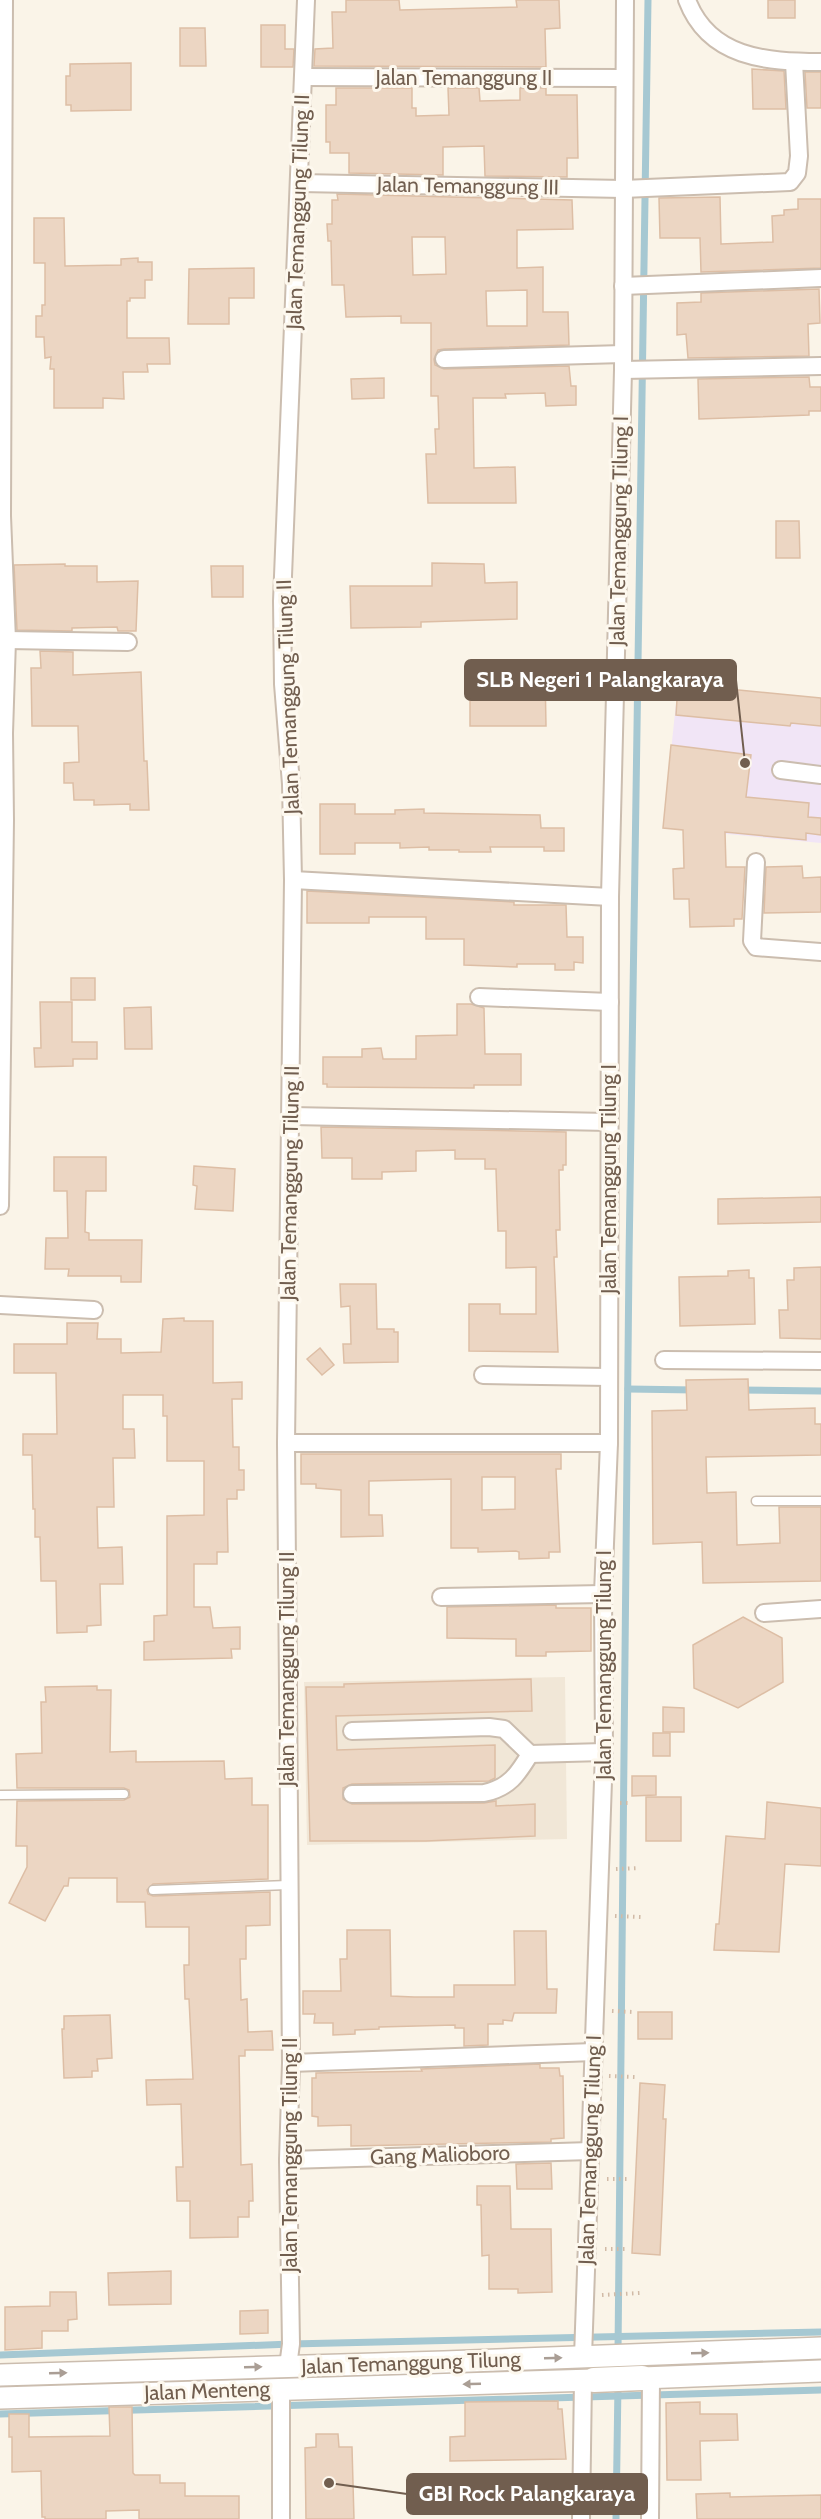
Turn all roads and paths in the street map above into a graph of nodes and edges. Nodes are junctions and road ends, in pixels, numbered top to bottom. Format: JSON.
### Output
{"nodes":[{"id":1,"x":4,"y":0,"type":"edge"},
{"id":2,"x":306,"y":0,"type":"edge"},
{"id":3,"x":625,"y":0,"type":"edge"},
{"id":4,"x":687,"y":0,"type":"edge"},
{"id":5,"x":794,"y":62,"type":"junction"},
{"id":6,"x":821,"y":62,"type":"edge"},
{"id":7,"x":303,"y":77,"type":"junction"},
{"id":8,"x":624,"y":78,"type":"junction"},
{"id":9,"x":300,"y":183,"type":"junction"},
{"id":10,"x":637,"y":188,"type":"junction"},
{"id":11,"x":821,"y":278,"type":"edge"},
{"id":12,"x":637,"y":286,"type":"junction"},
{"id":13,"x":444,"y":358,"type":"dead end"},
{"id":14,"x":633,"y":365,"type":"junction"},
{"id":15,"x":821,"y":366,"type":"edge"},
{"id":16,"x":1,"y":516,"type":"edge"},
{"id":17,"x":7,"y":640,"type":"junction"},
{"id":18,"x":128,"y":642,"type":"dead end"},
{"id":19,"x":2,"y":753,"type":"edge"},
{"id":20,"x":781,"y":770,"type":"dead end"},
{"id":21,"x":821,"y":775,"type":"edge"},
{"id":22,"x":756,"y":862,"type":"dead end"},
{"id":23,"x":293,"y":880,"type":"junction"},
{"id":24,"x":610,"y":897,"type":"junction"},
{"id":25,"x":821,"y":952,"type":"edge"},
{"id":26,"x":478,"y":997,"type":"dead end"},
{"id":27,"x":610,"y":1002,"type":"junction"},
{"id":28,"x":291,"y":1116,"type":"junction"},
{"id":29,"x":609,"y":1122,"type":"junction"},
{"id":30,"x":0,"y":1206,"type":"edge"},
{"id":31,"x":0,"y":1305,"type":"edge"},
{"id":32,"x":94,"y":1310,"type":"dead end"},
{"id":33,"x":664,"y":1360,"type":"dead end"},
{"id":34,"x":821,"y":1361,"type":"edge"},
{"id":35,"x":483,"y":1375,"type":"dead end"},
{"id":36,"x":609,"y":1377,"type":"junction"},
{"id":37,"x":286,"y":1443,"type":"junction"},
{"id":38,"x":609,"y":1443,"type":"junction"},
{"id":39,"x":756,"y":1501,"type":"dead end"},
{"id":40,"x":821,"y":1501,"type":"edge"},
{"id":41,"x":603,"y":1594,"type":"junction"},
{"id":42,"x":441,"y":1597,"type":"dead end"},
{"id":43,"x":821,"y":1609,"type":"edge"},
{"id":44,"x":764,"y":1613,"type":"dead end"},
{"id":45,"x":351,"y":1731,"type":"dead end"},
{"id":46,"x":604,"y":1752,"type":"junction"},
{"id":47,"x":530,"y":1754,"type":"junction"},
{"id":48,"x":124,"y":1794,"type":"dead end"},
{"id":49,"x":352,"y":1794,"type":"dead end"},
{"id":50,"x":0,"y":1795,"type":"edge"},
{"id":51,"x":639,"y":1868,"type":"dead end"},
{"id":52,"x":612,"y":1869,"type":"dead end"},
{"id":53,"x":288,"y":1885,"type":"junction"},
{"id":54,"x":153,"y":1890,"type":"dead end"},
{"id":55,"x":612,"y":1916,"type":"dead end"},
{"id":56,"x":641,"y":1917,"type":"dead end"},
{"id":57,"x":609,"y":2011,"type":"dead end"},
{"id":58,"x":633,"y":2012,"type":"dead end"},
{"id":59,"x":594,"y":2052,"type":"junction"},
{"id":60,"x":291,"y":2063,"type":"junction"},
{"id":61,"x":607,"y":2076,"type":"dead end"},
{"id":62,"x":636,"y":2077,"type":"dead end"},
{"id":63,"x":591,"y":2151,"type":"junction"},
{"id":64,"x":288,"y":2160,"type":"junction"},
{"id":65,"x":607,"y":2179,"type":"dead end"},
{"id":66,"x":630,"y":2179,"type":"dead end"},
{"id":67,"x":604,"y":2249,"type":"dead end"},
{"id":68,"x":628,"y":2249,"type":"dead end"},
{"id":69,"x":640,"y":2293,"type":"dead end"},
{"id":70,"x":608,"y":2295,"type":"dead end"},
{"id":71,"x":812,"y":2348,"type":"edge"},
{"id":72,"x":288,"y":2366,"type":"junction"},
{"id":73,"x":588,"y":2368,"type":"junction"},
{"id":74,"x":645,"y":2370,"type":"junction"},
{"id":75,"x":813,"y":2372,"type":"edge"},
{"id":76,"x":0,"y":2375,"type":"edge"},
{"id":77,"x":281,"y":2389,"type":"junction"},
{"id":78,"x":0,"y":2398,"type":"edge"},
{"id":79,"x":281,"y":2519,"type":"edge"},
{"id":80,"x":581,"y":2519,"type":"edge"},
{"id":81,"x":650,"y":2519,"type":"edge"}],
"edges":[{"from":1,"to":16,"type":"street"},
{"from":2,"to":7,"type":"street","name":"Jalan Temanggung Tilung II"},
{"from":3,"to":8,"type":"street","name":"Jalan Temanggung Tilung I"},
{"from":4,"to":5,"type":"street"},
{"from":5,"to":6,"type":"street"},
{"from":5,"to":10,"type":"street","name":"Jalan Temanggung III"},
{"from":7,"to":8,"type":"street","name":"Jalan Temanggung II"},
{"from":7,"to":9,"type":"street","name":"Jalan Temanggung Tilung II"},
{"from":8,"to":10,"type":"street","name":"Jalan Temanggung Tilung I"},
{"from":9,"to":10,"type":"street","name":"Jalan Temanggung III"},
{"from":9,"to":23,"type":"street","name":"Jalan Temanggung Tilung II"},
{"from":10,"to":12,"type":"street","name":"Jalan Temanggung Tilung I"},
{"from":11,"to":12,"type":"street"},
{"from":12,"to":14,"type":"street","name":"Jalan Temanggung Tilung I"},
{"from":13,"to":14,"type":"street"},
{"from":14,"to":15,"type":"street"},
{"from":14,"to":24,"type":"street","name":"Jalan Temanggung Tilung I"},
{"from":16,"to":17,"type":"street"},
{"from":17,"to":18,"type":"street"},
{"from":17,"to":19,"type":"street"},
{"from":19,"to":30,"type":"street"},
{"from":20,"to":21,"type":"street"},
{"from":22,"to":25,"type":"street"},
{"from":23,"to":24,"type":"street"},
{"from":23,"to":28,"type":"street","name":"Jalan Temanggung Tilung II"},
{"from":24,"to":27,"type":"street","name":"Jalan Temanggung Tilung I"},
{"from":26,"to":27,"type":"street"},
{"from":27,"to":29,"type":"street","name":"Jalan Temanggung Tilung I"},
{"from":28,"to":29,"type":"street"},
{"from":28,"to":37,"type":"street","name":"Jalan Temanggung Tilung II"},
{"from":29,"to":36,"type":"street","name":"Jalan Temanggung Tilung I"},
{"from":31,"to":32,"type":"street"},
{"from":33,"to":34,"type":"street"},
{"from":35,"to":36,"type":"street"},
{"from":36,"to":38,"type":"street","name":"Jalan Temanggung Tilung I"},
{"from":37,"to":38,"type":"street"},
{"from":37,"to":53,"type":"street","name":"Jalan Temanggung Tilung II"},
{"from":38,"to":41,"type":"street","name":"Jalan Temanggung Tilung I"},
{"from":39,"to":40,"type":"lane"},
{"from":41,"to":42,"type":"street"},
{"from":41,"to":46,"type":"street","name":"Jalan Temanggung Tilung I"},
{"from":43,"to":44,"type":"street"},
{"from":45,"to":47,"type":"street"},
{"from":46,"to":47,"type":"street"},
{"from":46,"to":59,"type":"street","name":"Jalan Temanggung Tilung I"},
{"from":47,"to":49,"type":"street"},
{"from":48,"to":50,"type":"lane"},
{"from":51,"to":52,"type":"path"},
{"from":53,"to":54,"type":"lane"},
{"from":53,"to":60,"type":"street","name":"Jalan Temanggung Tilung II"},
{"from":55,"to":56,"type":"path"},
{"from":57,"to":58,"type":"path"},
{"from":59,"to":60,"type":"street"},
{"from":59,"to":63,"type":"street","name":"Jalan Temanggung Tilung I"},
{"from":60,"to":64,"type":"street","name":"Jalan Temanggung Tilung II"},
{"from":61,"to":62,"type":"path"},
{"from":63,"to":64,"type":"street","name":"Gang Malioboro"},
{"from":63,"to":73,"type":"street","name":"Jalan Temanggung Tilung I"},
{"from":64,"to":72,"type":"street","name":"Jalan Temanggung Tilung II"},
{"from":65,"to":66,"type":"path"},
{"from":67,"to":68,"type":"path"},
{"from":69,"to":70,"type":"path"},
{"from":74,"to":71,"type":"street","name":"Jalan Temanggung Tilung","one_way":true},
{"from":71,"to":75,"type":"street"},
{"from":72,"to":73,"type":"street","name":"Jalan Temanggung Tilung","one_way":true},
{"from":76,"to":72,"type":"street","name":"Jalan Temanggung Tilung","one_way":true},
{"from":73,"to":74,"type":"main road","name":"Jalan Temanggung Tilung"},
{"from":73,"to":77,"type":"street","name":"Jalan Menteng","one_way":true},
{"from":73,"to":80,"type":"street","name":"Jalan Temanggung Tilung I"},
{"from":74,"to":75,"type":"street","name":"Jalan Temanggung Tilung"},
{"from":74,"to":81,"type":"street"},
{"from":77,"to":78,"type":"street","name":"Jalan Menteng"},
{"from":77,"to":79,"type":"street"}]}
